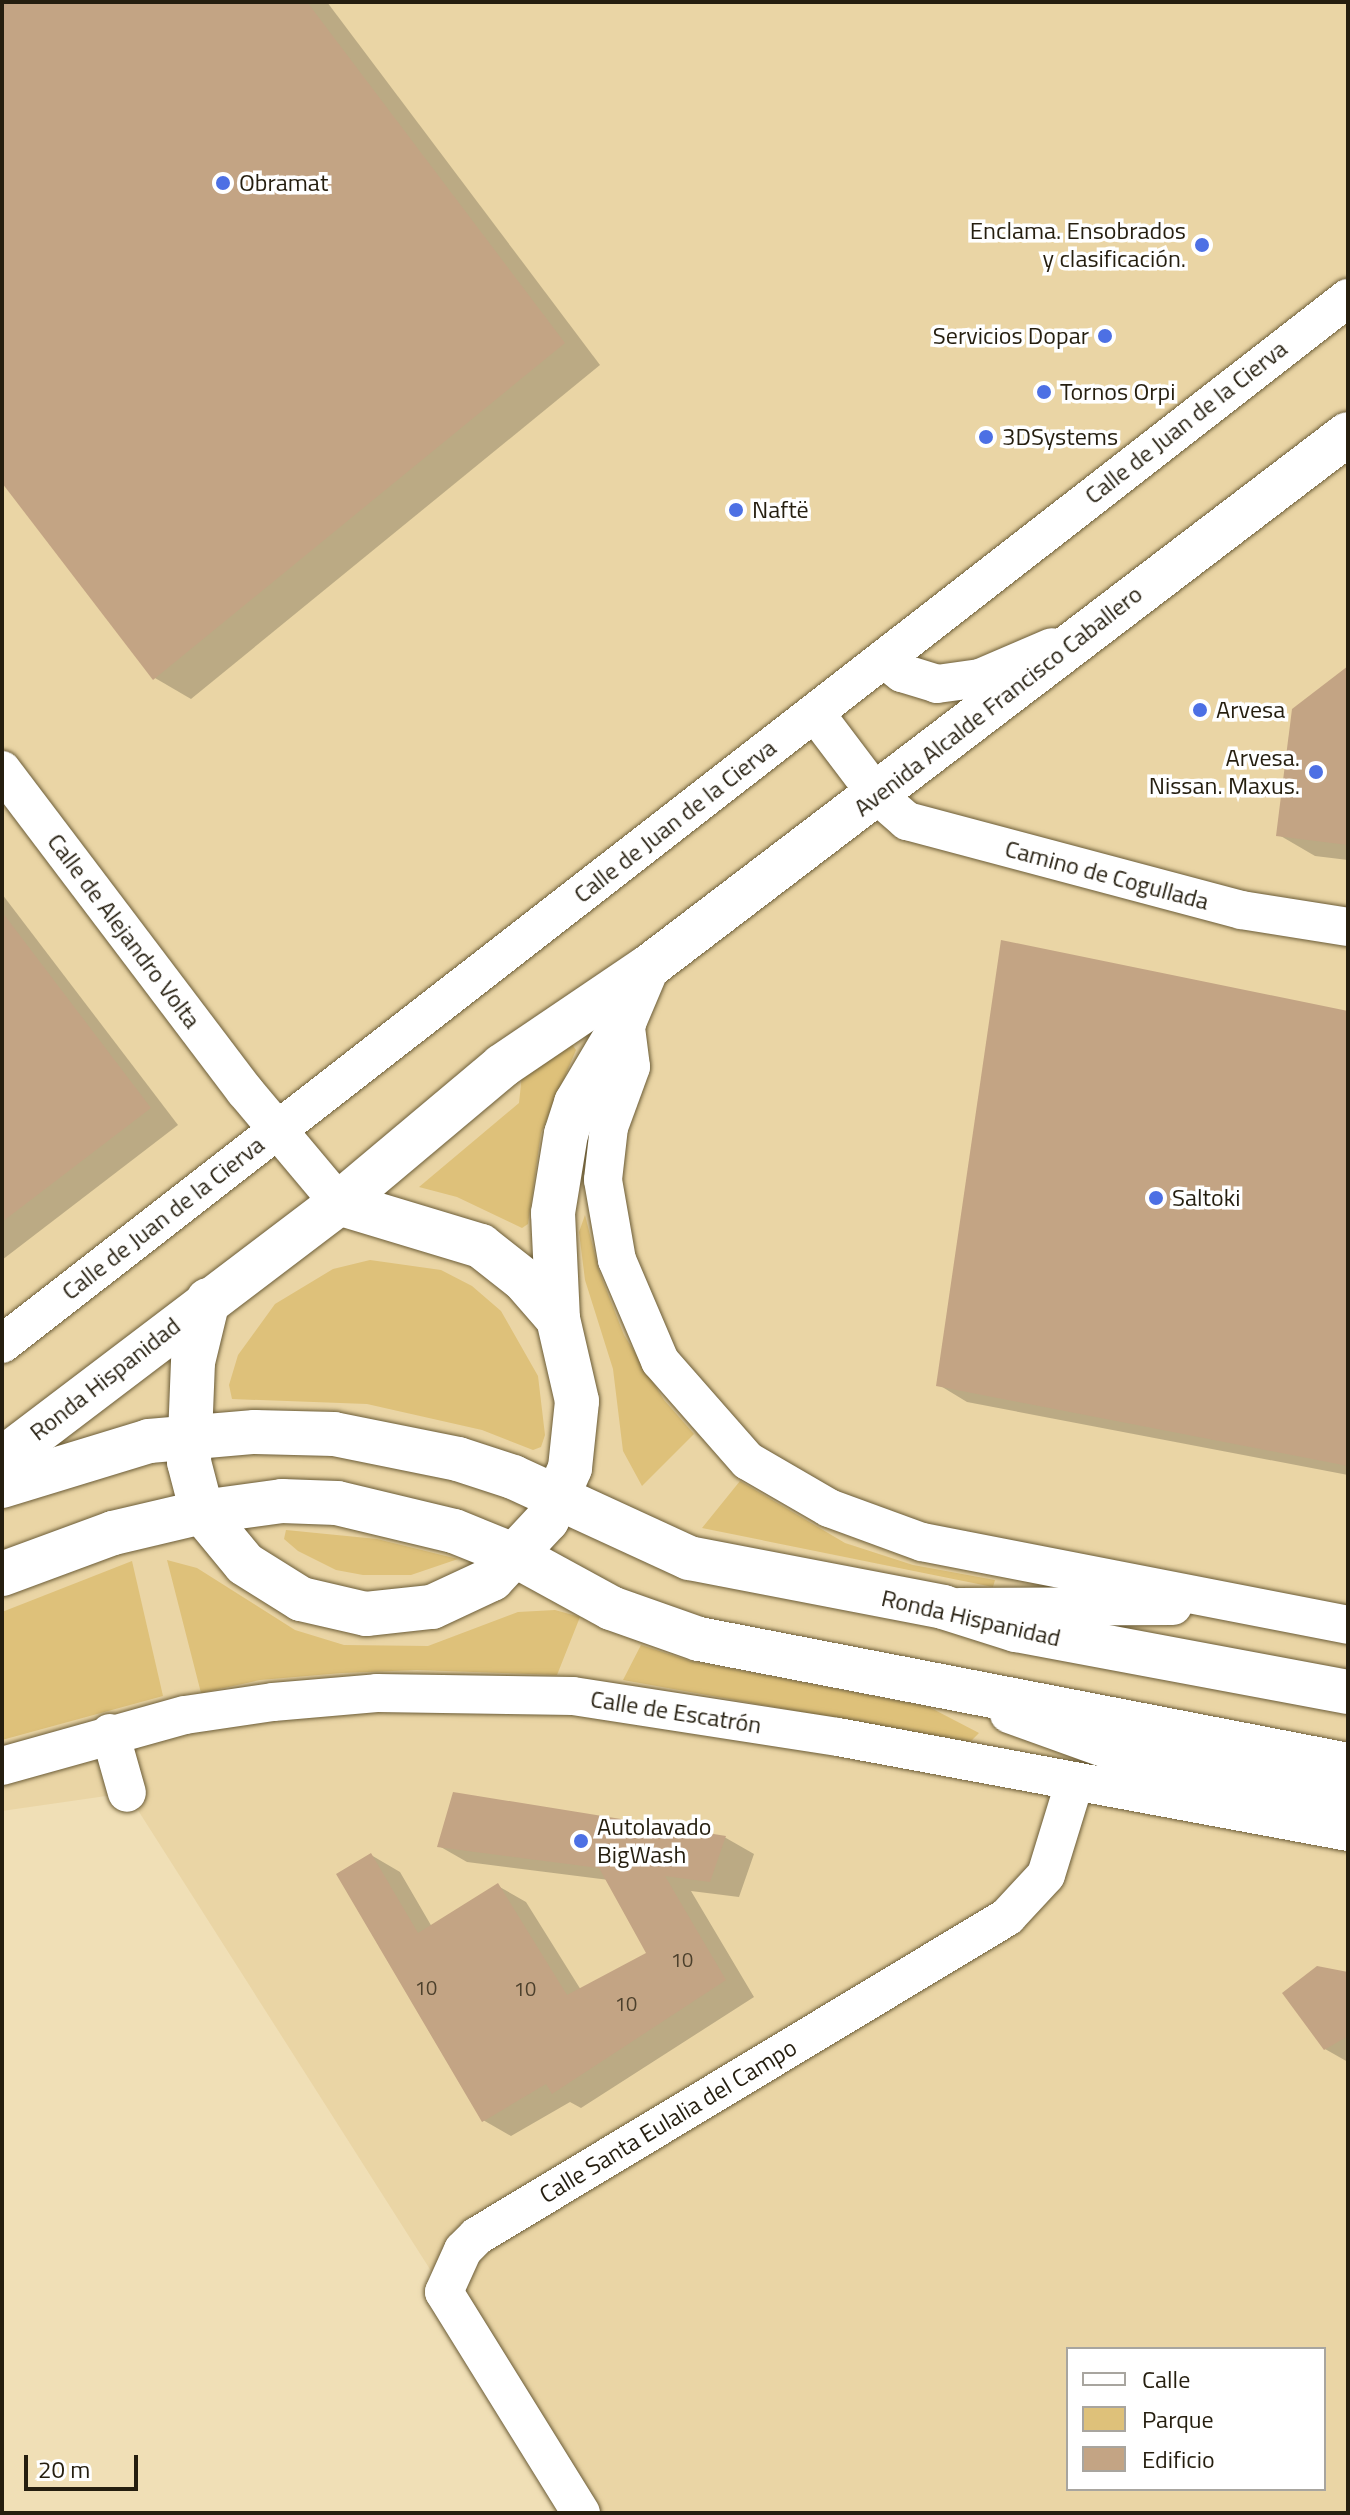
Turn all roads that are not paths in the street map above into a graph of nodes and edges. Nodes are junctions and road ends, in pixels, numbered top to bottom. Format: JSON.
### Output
{"nodes":[{"id":1,"x":1348,"y":298,"type":"edge"},
{"id":2,"x":1348,"y":434,"type":"edge"},
{"id":3,"x":1087,"y":632,"type":"junction"},
{"id":4,"x":884,"y":659,"type":"junction"},
{"id":5,"x":815,"y":713,"type":"junction"},
{"id":6,"x":2,"y":770,"type":"edge"},
{"id":7,"x":877,"y":795,"type":"junction"},
{"id":8,"x":1348,"y":927,"type":"edge"},
{"id":9,"x":647,"y":968,"type":"junction"},
{"id":10,"x":625,"y":1020,"type":"junction"},
{"id":11,"x":245,"y":1091,"type":"junction"},
{"id":12,"x":278,"y":1128,"type":"junction"},
{"id":13,"x":228,"y":1171,"type":"junction"},
{"id":14,"x":339,"y":1203,"type":"junction"},
{"id":15,"x":208,"y":1300,"type":"junction"},
{"id":16,"x":558,"y":1319,"type":"junction"},
{"id":17,"x":2,"y":1344,"type":"edge"},
{"id":18,"x":188,"y":1437,"type":"junction"},
{"id":19,"x":2,"y":1459,"type":"edge"},
{"id":20,"x":2,"y":1486,"type":"edge"},
{"id":21,"x":559,"y":1497,"type":"junction"},
{"id":22,"x":202,"y":1512,"type":"junction"},
{"id":23,"x":518,"y":1557,"type":"junction"},
{"id":24,"x":2,"y":1574,"type":"edge"},
{"id":25,"x":1228,"y":1603,"type":"junction"},
{"id":26,"x":943,"y":1607,"type":"junction"},
{"id":27,"x":1348,"y":1625,"type":"edge"},
{"id":28,"x":935,"y":1687,"type":"junction"},
{"id":29,"x":1348,"y":1692,"type":"edge"},
{"id":30,"x":110,"y":1733,"type":"junction"},
{"id":31,"x":1348,"y":1765,"type":"edge"},
{"id":32,"x":2,"y":1766,"type":"edge"},
{"id":33,"x":1074,"y":1784,"type":"junction"},
{"id":34,"x":127,"y":1793,"type":"dead end"},
{"id":35,"x":1348,"y":1801,"type":"edge"},
{"id":36,"x":1348,"y":1832,"type":"edge"},
{"id":37,"x":581,"y":2513,"type":"edge"}],
"edges":[{"from":1,"to":4,"type":"street","name":"Calle de Juan de la Cierva"},
{"from":2,"to":3,"type":"main road","name":"Avenida Alcalde Francisco Caballero"},
{"from":3,"to":4,"type":"street"},
{"from":3,"to":7,"type":"main road","name":"Avenida Alcalde Francisco Caballero"},
{"from":4,"to":5,"type":"street","name":"Calle de Juan de la Cierva"},
{"from":5,"to":7,"type":"street","name":"Camino de Cogullada"},
{"from":5,"to":12,"type":"street","name":"Calle de Juan de la Cierva"},
{"from":6,"to":11,"type":"street","name":"Calle de Alejandro Volta"},
{"from":7,"to":8,"type":"street","name":"Camino de Cogullada"},
{"from":7,"to":9,"type":"main road","name":"Avenida Alcalde Francisco Caballero"},
{"from":9,"to":10,"type":"main road"},
{"from":9,"to":14,"type":"main road","name":"Avenida Alcalde Francisco Caballero"},
{"from":10,"to":16,"type":"main road"},
{"from":10,"to":25,"type":"street"},
{"from":11,"to":12,"type":"street","name":"Calle de Alejandro Volta"},
{"from":11,"to":13,"type":"street"},
{"from":12,"to":13,"type":"street","name":"Calle de Juan de la Cierva"},
{"from":12,"to":14,"type":"street","name":"Calle de Alejandro Volta"},
{"from":13,"to":17,"type":"street","name":"Calle de Juan de la Cierva"},
{"from":14,"to":15,"type":"main road","name":"Ronda Hispanidad"},
{"from":14,"to":16,"type":"main road","name":"Ronda Hispanidad"},
{"from":15,"to":18,"type":"main road","name":"Ronda Hispanidad"},
{"from":15,"to":19,"type":"main road","name":"Ronda Hispanidad"},
{"from":16,"to":21,"type":"main road","name":"Ronda Hispanidad"},
{"from":18,"to":20,"type":"main road","name":"Ronda Hispanidad"},
{"from":18,"to":21,"type":"main road","name":"Ronda Hispanidad"},
{"from":18,"to":22,"type":"main road","name":"Ronda Hispanidad"},
{"from":21,"to":23,"type":"main road","name":"Ronda Hispanidad"},
{"from":21,"to":26,"type":"main road","name":"Ronda Hispanidad"},
{"from":22,"to":23,"type":"main road"},
{"from":22,"to":23,"type":"main road","name":"Ronda Hispanidad"},
{"from":22,"to":24,"type":"main road"},
{"from":23,"to":28,"type":"main road"},
{"from":25,"to":26,"type":"street"},
{"from":25,"to":27,"type":"street"},
{"from":26,"to":29,"type":"main road","name":"Ronda Hispanidad"},
{"from":28,"to":31,"type":"main road"},
{"from":28,"to":35,"type":"street"},
{"from":30,"to":32,"type":"street","name":"Calle de Escatrón"},
{"from":30,"to":33,"type":"street","name":"Calle de Escatrón"},
{"from":30,"to":34,"type":"street"},
{"from":33,"to":36,"type":"street","name":"Calle de Escatrón"},
{"from":33,"to":37,"type":"street","name":"Calle Santa Eulalia del Campo"}]}
